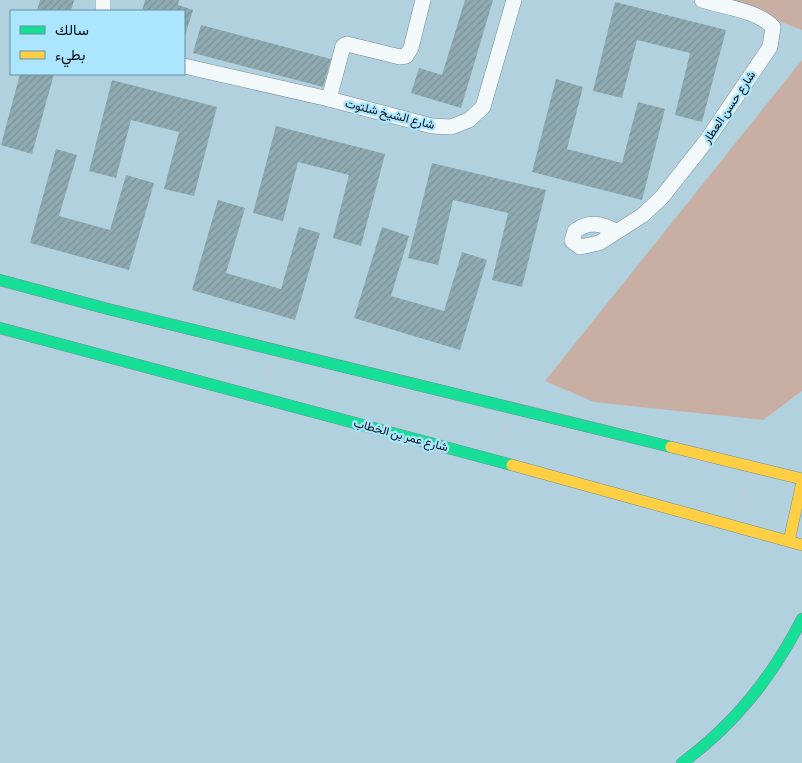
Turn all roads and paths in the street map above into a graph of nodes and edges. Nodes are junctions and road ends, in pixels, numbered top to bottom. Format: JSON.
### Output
{"nodes":[{"id":1,"x":423,"y":0,"type":"edge"},
{"id":2,"x":514,"y":0,"type":"edge"},
{"id":3,"x":702,"y":0,"type":"edge"},
{"id":4,"x":185,"y":66,"type":"edge"},
{"id":5,"x":329,"y":99,"type":"junction"},
{"id":6,"x":616,"y":231,"type":"dead end"},
{"id":7,"x":0,"y":280,"type":"edge"},
{"id":8,"x":0,"y":328,"type":"edge"},
{"id":9,"x":275,"y":350,"type":"junction"},
{"id":10,"x":263,"y":399,"type":"junction"},
{"id":11,"x":511,"y":409,"type":"junction"},
{"id":12,"x":498,"y":461,"type":"junction"},
{"id":13,"x":750,"y":466,"type":"junction"},
{"id":14,"x":802,"y":481,"type":"edge"},
{"id":15,"x":734,"y":526,"type":"junction"},
{"id":16,"x":789,"y":541,"type":"junction"},
{"id":17,"x":802,"y":545,"type":"edge"},
{"id":18,"x":802,"y":619,"type":"edge"},
{"id":19,"x":682,"y":763,"type":"edge"}],
"edges":[{"from":1,"to":5,"type":"street"},
{"from":2,"to":5,"type":"street","name":"شارع الشيخ شلتوت"},
{"from":3,"to":6,"type":"street","name":"شارع حسن العطار"},
{"from":4,"to":5,"type":"street","name":"شارع الشيخ شلتوت"},
{"from":7,"to":9,"type":"street"},
{"from":8,"to":10,"type":"street","name":"شارع عمر بن الخطاب"},
{"from":9,"to":10,"type":"path"},
{"from":9,"to":11,"type":"street"},
{"from":10,"to":12,"type":"street","name":"شارع عمر بن الخطاب"},
{"from":11,"to":12,"type":"path"},
{"from":11,"to":13,"type":"street"},
{"from":12,"to":15,"type":"street","name":"شارع عمر بن الخطاب"},
{"from":13,"to":14,"type":"street"},
{"from":13,"to":15,"type":"path"},
{"from":14,"to":16,"type":"street"},
{"from":15,"to":16,"type":"street","name":"شارع عمر بن الخطاب"},
{"from":16,"to":17,"type":"street","name":"شارع عمر بن الخطاب"},
{"from":18,"to":19,"type":"street"}]}
